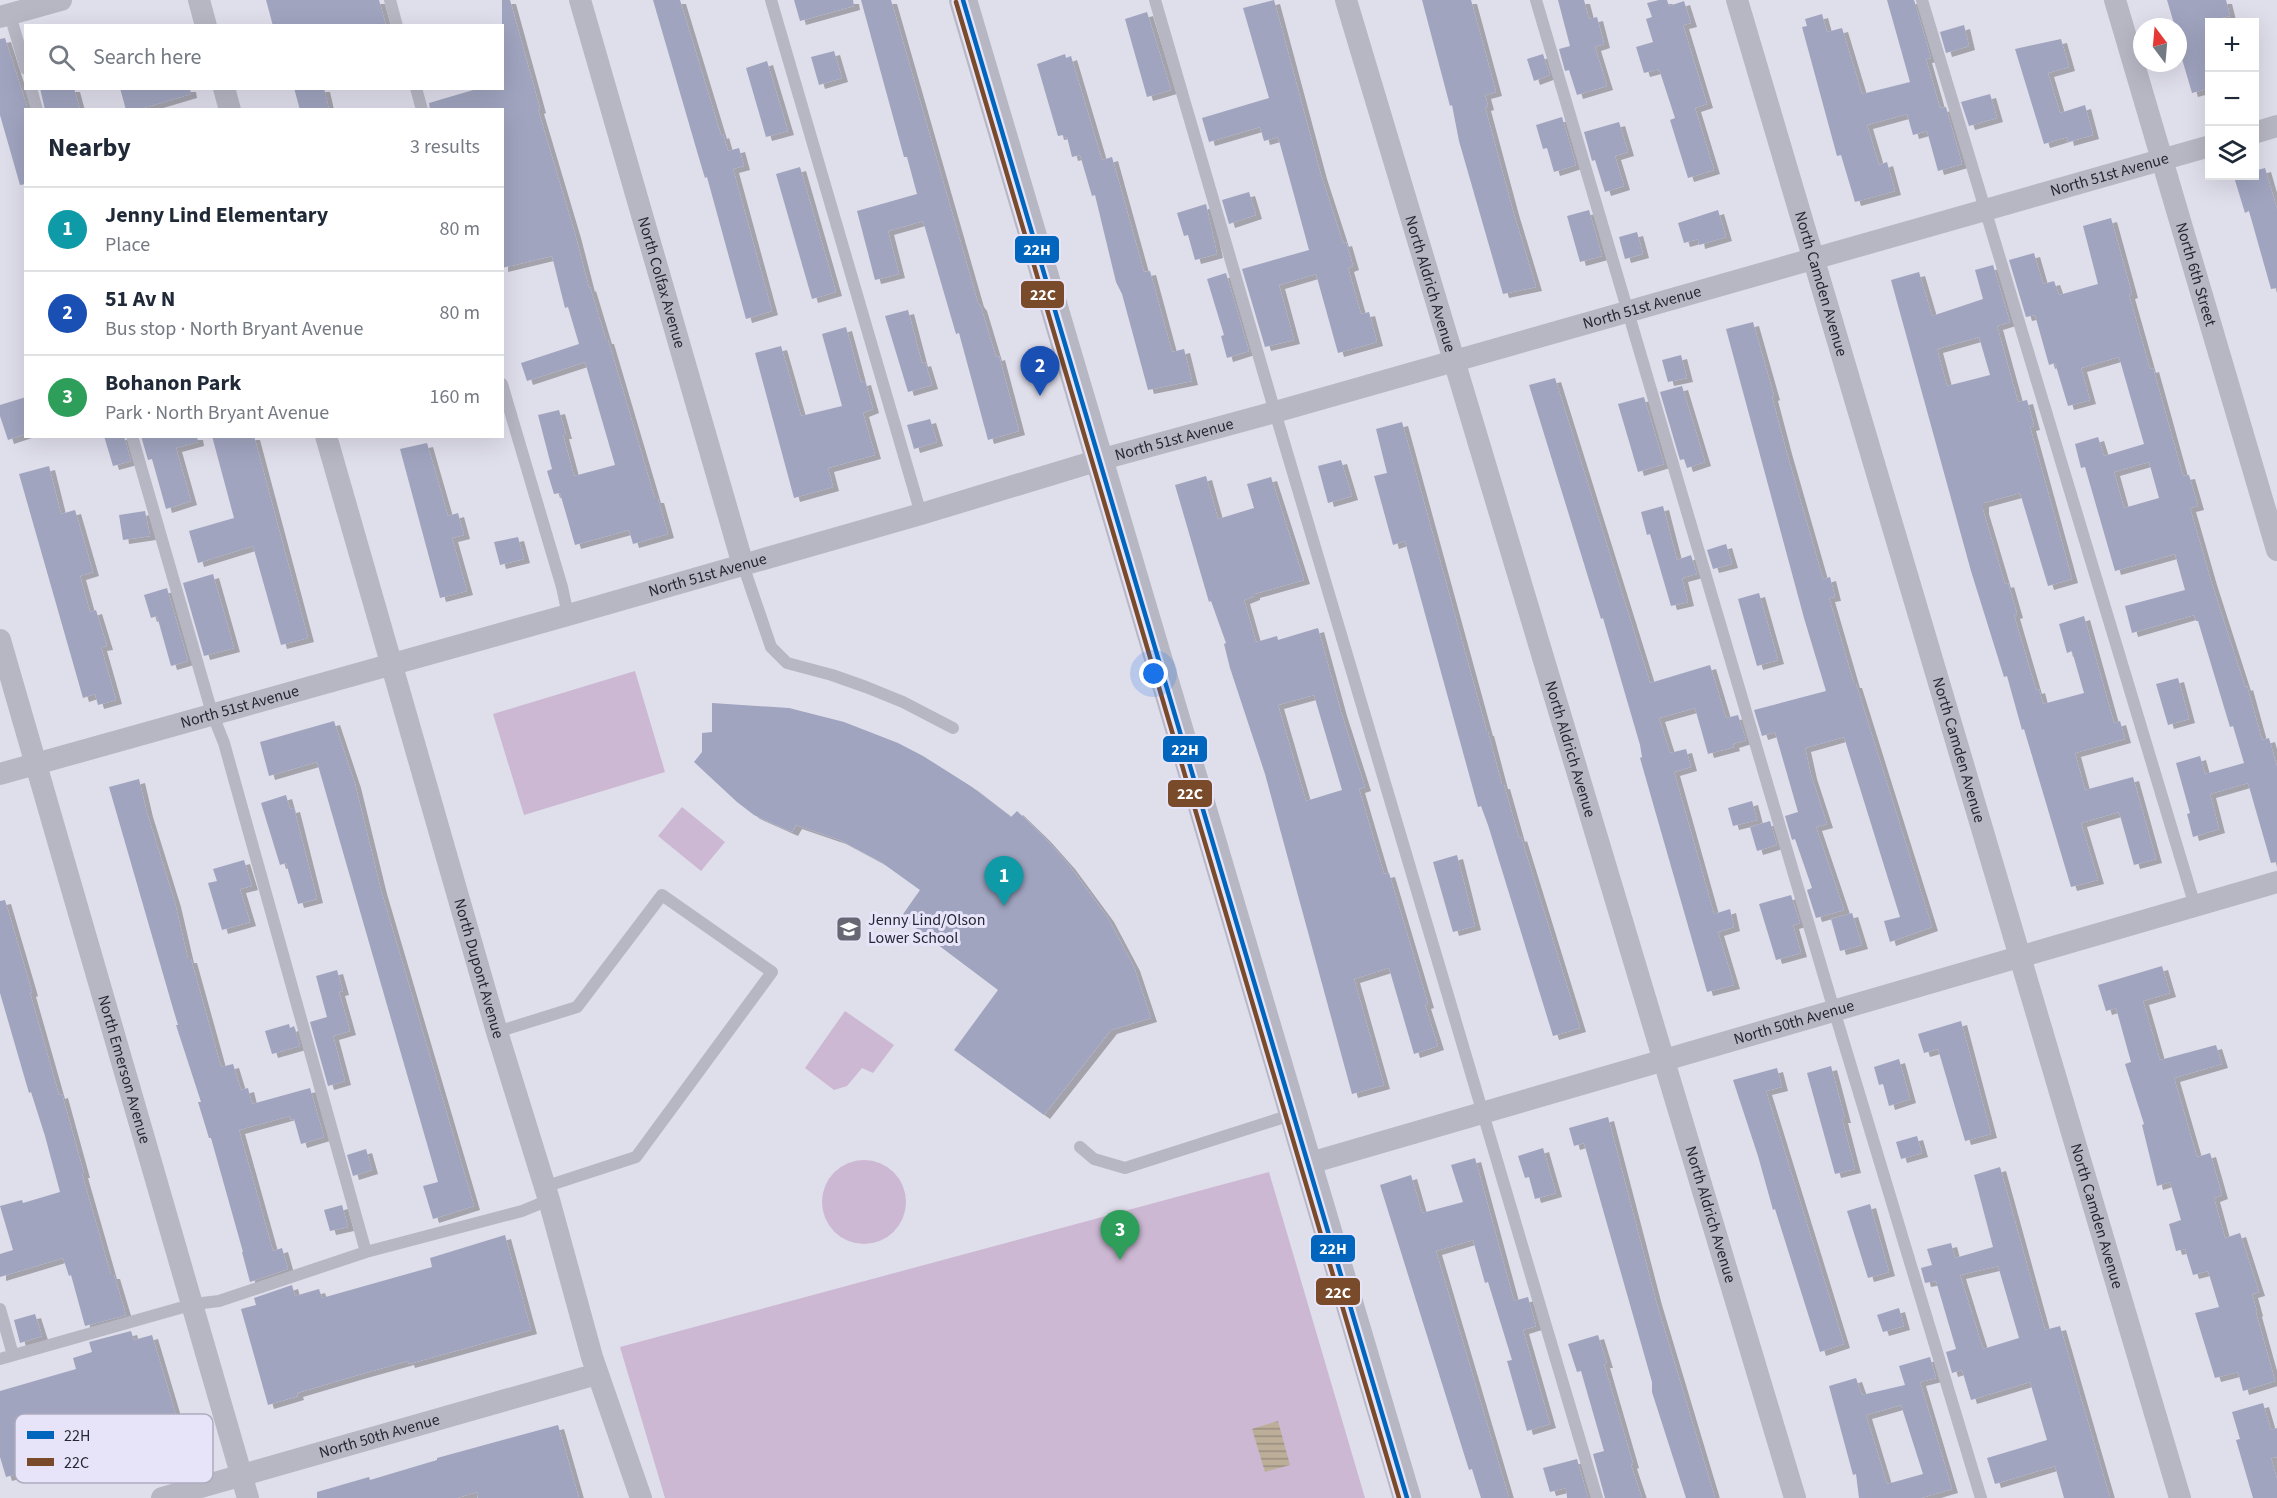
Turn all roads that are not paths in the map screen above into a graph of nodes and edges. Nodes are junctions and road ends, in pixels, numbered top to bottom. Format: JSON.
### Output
{"nodes":[{"id":1,"x":62,"y":0,"type":"edge"},
{"id":2,"x":198,"y":0,"type":"edge"},
{"id":3,"x":390,"y":0,"type":"edge"},
{"id":4,"x":580,"y":0,"type":"edge"},
{"id":5,"x":771,"y":0,"type":"edge"},
{"id":6,"x":963,"y":0,"type":"edge"},
{"id":7,"x":1155,"y":0,"type":"edge"},
{"id":8,"x":1346,"y":0,"type":"edge"},
{"id":9,"x":1536,"y":0,"type":"edge"},
{"id":10,"x":1737,"y":0,"type":"edge"},
{"id":11,"x":1922,"y":0,"type":"edge"},
{"id":12,"x":2115,"y":0,"type":"edge"},
{"id":13,"x":5,"y":16,"type":"edge"},
{"id":14,"x":205,"y":24,"type":"edge"},
{"id":15,"x":397,"y":24,"type":"edge"},
{"id":16,"x":24,"y":64,"type":"edge"},
{"id":17,"x":32,"y":90,"type":"edge"},
{"id":18,"x":225,"y":90,"type":"edge"},
{"id":19,"x":417,"y":90,"type":"edge"},
{"id":20,"x":36,"y":108,"type":"edge"},
{"id":21,"x":229,"y":108,"type":"edge"},
{"id":22,"x":421,"y":108,"type":"edge"},
{"id":23,"x":2277,"y":126,"type":"edge"},
{"id":24,"x":2259,"y":131,"type":"edge"},
{"id":25,"x":2205,"y":147,"type":"edge"},
{"id":26,"x":2162,"y":159,"type":"junction"},
{"id":27,"x":1984,"y":210,"type":"junction"},
{"id":28,"x":1815,"y":259,"type":"junction"},
{"id":29,"x":1628,"y":312,"type":"junction"},
{"id":30,"x":1452,"y":362,"type":"junction"},
{"id":31,"x":504,"y":391,"type":"edge"},
{"id":32,"x":1275,"y":412,"type":"junction"},
{"id":33,"x":133,"y":438,"type":"edge"},
{"id":34,"x":327,"y":438,"type":"edge"},
{"id":35,"x":1099,"y":460,"type":"junction"},
{"id":36,"x":921,"y":514,"type":"junction"},
{"id":37,"x":2277,"y":550,"type":"edge"},
{"id":38,"x":743,"y":565,"type":"junction"},
{"id":39,"x":568,"y":615,"type":"junction"},
{"id":40,"x":0,"y":640,"type":"edge"},
{"id":41,"x":392,"y":664,"type":"junction"},
{"id":42,"x":212,"y":713,"type":"junction"},
{"id":43,"x":953,"y":728,"type":"dead end"},
{"id":44,"x":35,"y":764,"type":"junction"},
{"id":45,"x":0,"y":774,"type":"edge"},
{"id":46,"x":2277,"y":882,"type":"edge"},
{"id":47,"x":2194,"y":906,"type":"junction"},
{"id":48,"x":2019,"y":956,"type":"junction"},
{"id":49,"x":1834,"y":1010,"type":"junction"},
{"id":50,"x":497,"y":1032,"type":"junction"},
{"id":51,"x":1665,"y":1059,"type":"junction"},
{"id":52,"x":1484,"y":1112,"type":"junction"},
{"id":53,"x":1296,"y":1114,"type":"junction"},
{"id":54,"x":1080,"y":1148,"type":"dead end"},
{"id":55,"x":1310,"y":1163,"type":"junction"},
{"id":56,"x":546,"y":1193,"type":"junction"},
{"id":57,"x":366,"y":1252,"type":"junction"},
{"id":58,"x":194,"y":1304,"type":"junction"},
{"id":59,"x":0,"y":1309,"type":"edge"},
{"id":60,"x":13,"y":1355,"type":"junction"},
{"id":61,"x":0,"y":1359,"type":"edge"},
{"id":62,"x":597,"y":1374,"type":"junction"},
{"id":63,"x":241,"y":1475,"type":"junction"},
{"id":64,"x":162,"y":1498,"type":"edge"},
{"id":65,"x":248,"y":1498,"type":"edge"},
{"id":66,"x":641,"y":1498,"type":"edge"},
{"id":67,"x":1407,"y":1498,"type":"edge"},
{"id":68,"x":1598,"y":1498,"type":"edge"},
{"id":69,"x":1795,"y":1498,"type":"edge"},
{"id":70,"x":1981,"y":1498,"type":"edge"},
{"id":71,"x":2180,"y":1498,"type":"edge"}],
"edges":[{"from":1,"to":13,"type":"street"},
{"from":2,"to":14,"type":"street"},
{"from":3,"to":15,"type":"lane"},
{"from":4,"to":38,"type":"street","name":"North Colfax Avenue"},
{"from":5,"to":36,"type":"lane"},
{"from":6,"to":35,"type":"street"},
{"from":7,"to":32,"type":"lane"},
{"from":8,"to":30,"type":"street","name":"North Aldrich Avenue"},
{"from":9,"to":29,"type":"lane"},
{"from":10,"to":28,"type":"street","name":"North Camden Avenue"},
{"from":11,"to":27,"type":"lane"},
{"from":12,"to":26,"type":"street","name":"North 6th Street"},
{"from":13,"to":16,"type":"lane"},
{"from":17,"to":20,"type":"lane"},
{"from":18,"to":21,"type":"street"},
{"from":19,"to":22,"type":"lane"},
{"from":23,"to":24,"type":"street"},
{"from":25,"to":26,"type":"street","name":"North 51st Avenue"},
{"from":26,"to":27,"type":"street","name":"North 51st Avenue"},
{"from":26,"to":37,"type":"street","name":"North 6th Street"},
{"from":27,"to":28,"type":"street","name":"North 51st Avenue"},
{"from":27,"to":47,"type":"lane"},
{"from":28,"to":29,"type":"street","name":"North 51st Avenue"},
{"from":28,"to":48,"type":"street","name":"North Camden Avenue"},
{"from":29,"to":30,"type":"street","name":"North 51st Avenue"},
{"from":29,"to":49,"type":"lane"},
{"from":30,"to":32,"type":"street","name":"North 51st Avenue"},
{"from":30,"to":51,"type":"street","name":"North Aldrich Avenue"},
{"from":31,"to":39,"type":"lane"},
{"from":32,"to":35,"type":"street","name":"North 51st Avenue"},
{"from":32,"to":52,"type":"lane"},
{"from":33,"to":42,"type":"lane"},
{"from":34,"to":41,"type":"street","name":"North Dupont Avenue"},
{"from":35,"to":36,"type":"street","name":"North 51st Avenue"},
{"from":35,"to":53,"type":"street"},
{"from":36,"to":38,"type":"street","name":"North 51st Avenue"},
{"from":38,"to":39,"type":"street","name":"North 51st Avenue"},
{"from":38,"to":43,"type":"lane"},
{"from":39,"to":41,"type":"street","name":"North 51st Avenue"},
{"from":40,"to":44,"type":"street","name":"North Emerson Avenue"},
{"from":41,"to":42,"type":"street","name":"North 51st Avenue"},
{"from":41,"to":50,"type":"street","name":"North Dupont Avenue"},
{"from":42,"to":44,"type":"street","name":"North 51st Avenue"},
{"from":42,"to":57,"type":"lane"},
{"from":44,"to":45,"type":"street","name":"North 51st Avenue"},
{"from":44,"to":58,"type":"street","name":"North Emerson Avenue"},
{"from":46,"to":47,"type":"street","name":"North 50th Avenue"},
{"from":47,"to":48,"type":"street","name":"North 50th Avenue"},
{"from":48,"to":49,"type":"street","name":"North 50th Avenue"},
{"from":48,"to":71,"type":"street","name":"North Camden Avenue"},
{"from":49,"to":51,"type":"street","name":"North 50th Avenue"},
{"from":49,"to":70,"type":"lane"},
{"from":50,"to":56,"type":"street","name":"North Dupont Avenue"},
{"from":50,"to":56,"type":"lane"},
{"from":51,"to":52,"type":"street","name":"North 50th Avenue"},
{"from":51,"to":69,"type":"street","name":"North Aldrich Avenue"},
{"from":52,"to":55,"type":"street","name":"North 50th Avenue"},
{"from":52,"to":68,"type":"lane"},
{"from":53,"to":54,"type":"lane"},
{"from":53,"to":55,"type":"street"},
{"from":55,"to":67,"type":"street"},
{"from":56,"to":57,"type":"lane"},
{"from":56,"to":62,"type":"street","name":"North Dupont Avenue"},
{"from":57,"to":58,"type":"lane"},
{"from":58,"to":60,"type":"lane"},
{"from":58,"to":63,"type":"street","name":"North Emerson Avenue"},
{"from":59,"to":60,"type":"lane"},
{"from":60,"to":61,"type":"lane"},
{"from":62,"to":63,"type":"street","name":"North 50th Avenue"},
{"from":62,"to":66,"type":"street","name":"North Dupont Avenue"},
{"from":63,"to":64,"type":"street","name":"North 50th Avenue"},
{"from":63,"to":65,"type":"street","name":"North Emerson Avenue"}]}
